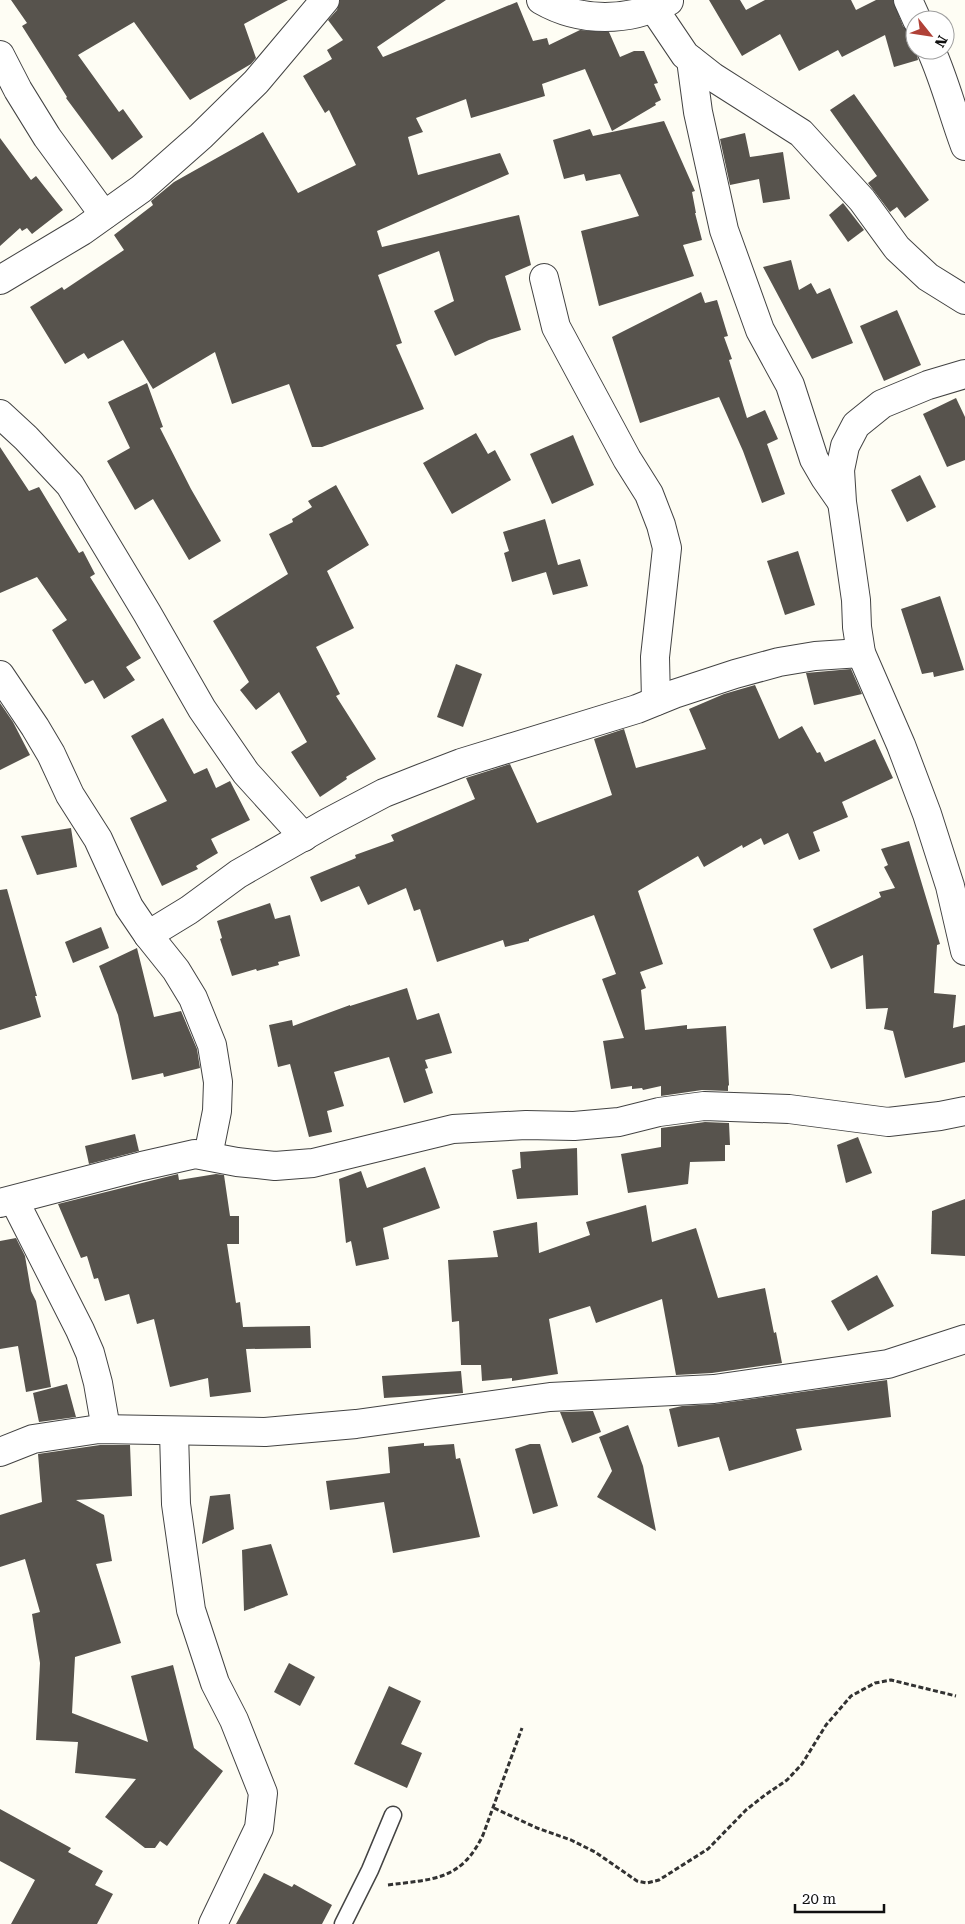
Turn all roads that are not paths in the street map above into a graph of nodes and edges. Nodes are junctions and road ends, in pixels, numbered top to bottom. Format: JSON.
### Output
{"nodes":[{"id":1,"x":325,"y":0,"type":"edge"},
{"id":2,"x":542,"y":0,"type":"edge"},
{"id":3,"x":662,"y":4,"type":"edge"},
{"id":4,"x":0,"y":55,"type":"edge"},
{"id":5,"x":691,"y":60,"type":"junction"},
{"id":6,"x":936,"y":60,"type":"edge"},
{"id":7,"x":965,"y":146,"type":"edge"},
{"id":8,"x":104,"y":215,"type":"junction"},
{"id":9,"x":544,"y":278,"type":"dead end"},
{"id":10,"x":0,"y":280,"type":"edge"},
{"id":11,"x":965,"y":300,"type":"edge"},
{"id":12,"x":965,"y":374,"type":"edge"},
{"id":13,"x":0,"y":414,"type":"edge"},
{"id":14,"x":842,"y":502,"type":"junction"},
{"id":15,"x":861,"y":653,"type":"junction"},
{"id":16,"x":0,"y":675,"type":"edge"},
{"id":17,"x":656,"y":701,"type":"junction"},
{"id":18,"x":304,"y":837,"type":"junction"},
{"id":19,"x":148,"y":935,"type":"junction"},
{"id":20,"x":965,"y":951,"type":"edge"},
{"id":21,"x":965,"y":1111,"type":"edge"},
{"id":22,"x":208,"y":1156,"type":"junction"},
{"id":23,"x":7,"y":1201,"type":"edge"},
{"id":24,"x":965,"y":1339,"type":"edge"},
{"id":25,"x":106,"y":1429,"type":"junction"},
{"id":26,"x":174,"y":1432,"type":"junction"},
{"id":27,"x":0,"y":1452,"type":"edge"},
{"id":28,"x":393,"y":1816,"type":"dead end"},
{"id":29,"x":213,"y":1924,"type":"edge"},
{"id":30,"x":343,"y":1924,"type":"edge"}],
"edges":[{"from":1,"to":8,"type":"street"},
{"from":2,"to":3,"type":"street"},
{"from":3,"to":5,"type":"street"},
{"from":4,"to":8,"type":"street"},
{"from":5,"to":11,"type":"street"},
{"from":5,"to":14,"type":"street"},
{"from":6,"to":7,"type":"street"},
{"from":8,"to":10,"type":"street"},
{"from":9,"to":17,"type":"street"},
{"from":12,"to":14,"type":"street"},
{"from":13,"to":18,"type":"street"},
{"from":14,"to":15,"type":"street"},
{"from":15,"to":17,"type":"street"},
{"from":15,"to":20,"type":"street"},
{"from":16,"to":19,"type":"street"},
{"from":17,"to":18,"type":"street"},
{"from":18,"to":19,"type":"street"},
{"from":19,"to":22,"type":"street"},
{"from":21,"to":22,"type":"street"},
{"from":22,"to":23,"type":"street"},
{"from":23,"to":25,"type":"street"},
{"from":24,"to":26,"type":"street"},
{"from":25,"to":26,"type":"street"},
{"from":25,"to":27,"type":"street"},
{"from":26,"to":29,"type":"street"},
{"from":28,"to":30,"type":"lane"}]}
